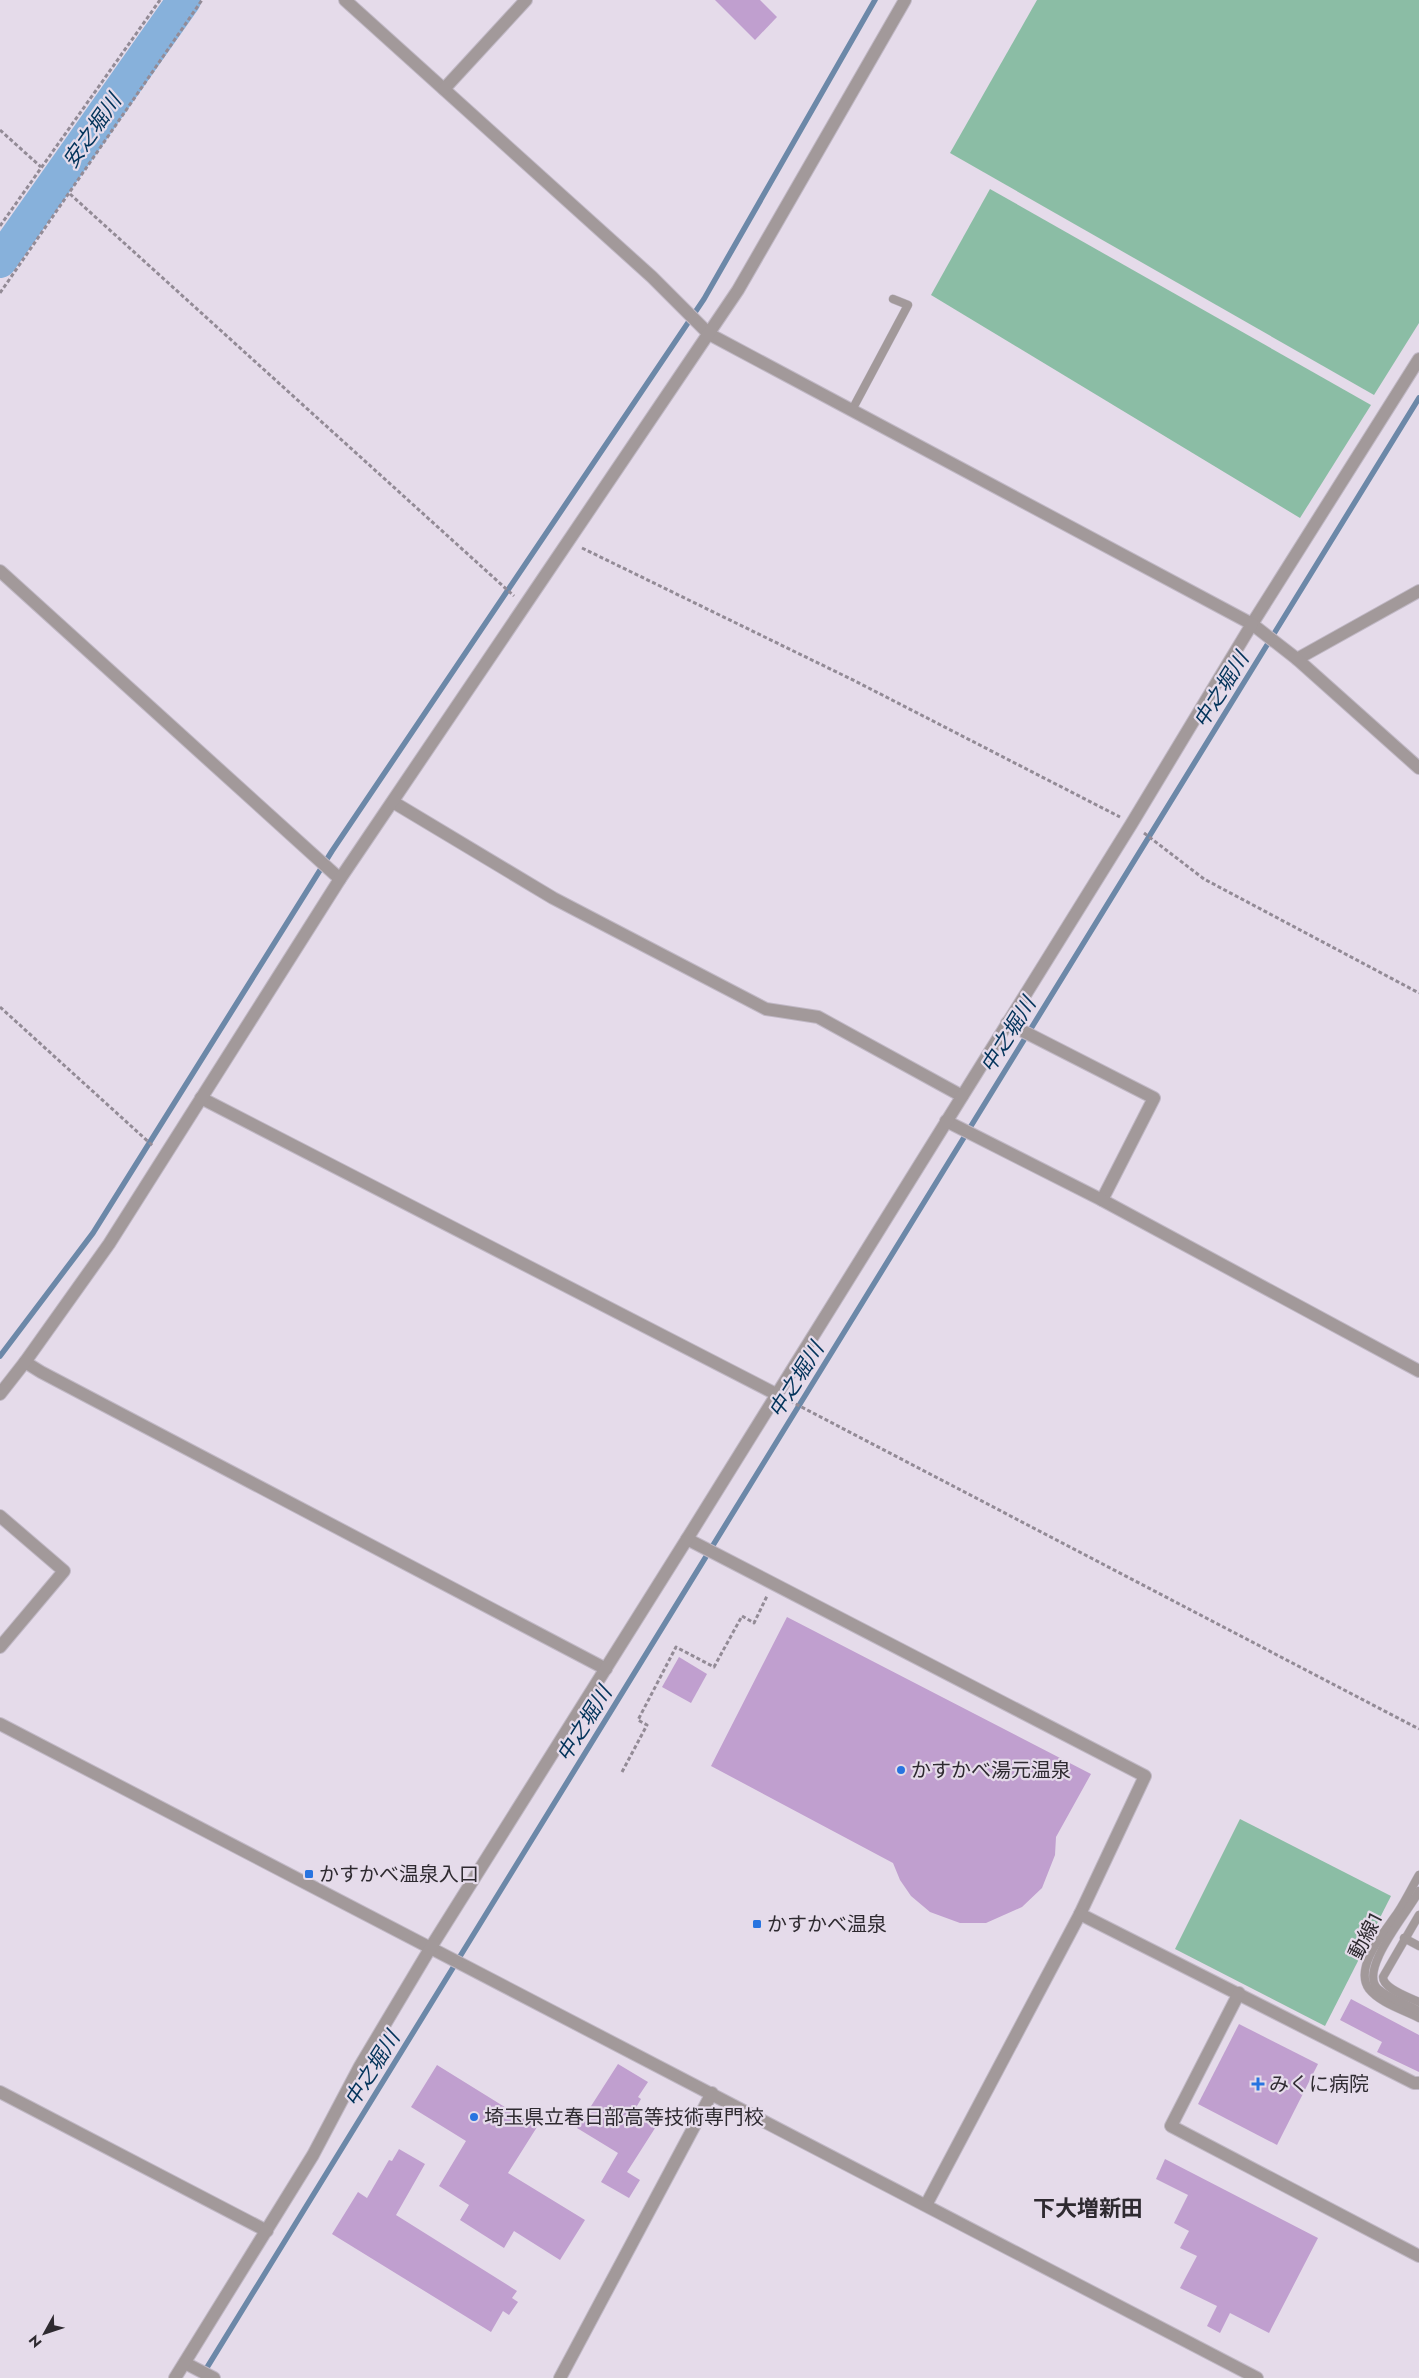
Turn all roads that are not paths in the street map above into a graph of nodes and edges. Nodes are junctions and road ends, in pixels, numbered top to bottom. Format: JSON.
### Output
{"nodes":[{"id":1,"x":346,"y":0,"type":"edge"},
{"id":2,"x":526,"y":0,"type":"edge"},
{"id":3,"x":905,"y":0,"type":"edge"},
{"id":4,"x":444,"y":89,"type":"junction"},
{"id":5,"x":893,"y":299,"type":"dead end"},
{"id":6,"x":706,"y":330,"type":"junction"},
{"id":7,"x":1419,"y":359,"type":"edge"},
{"id":8,"x":852,"y":410,"type":"junction"},
{"id":9,"x":0,"y":572,"type":"edge"},
{"id":10,"x":1419,"y":591,"type":"edge"},
{"id":11,"x":1256,"y":628,"type":"junction"},
{"id":12,"x":1297,"y":659,"type":"junction"},
{"id":13,"x":1419,"y":768,"type":"edge"},
{"id":14,"x":393,"y":802,"type":"junction"},
{"id":15,"x":336,"y":876,"type":"junction"},
{"id":16,"x":1007,"y":1024,"type":"junction"},
{"id":17,"x":962,"y":1096,"type":"junction"},
{"id":18,"x":201,"y":1098,"type":"junction"},
{"id":19,"x":946,"y":1121,"type":"junction"},
{"id":20,"x":1102,"y":1200,"type":"junction"},
{"id":21,"x":26,"y":1362,"type":"junction"},
{"id":22,"x":1419,"y":1371,"type":"edge"},
{"id":23,"x":0,"y":1394,"type":"edge"},
{"id":24,"x":776,"y":1394,"type":"junction"},
{"id":25,"x":0,"y":1516,"type":"edge"},
{"id":26,"x":687,"y":1540,"type":"junction"},
{"id":27,"x":0,"y":1648,"type":"edge"},
{"id":28,"x":606,"y":1669,"type":"junction"},
{"id":29,"x":0,"y":1724,"type":"edge"},
{"id":30,"x":1419,"y":1875,"type":"edge"},
{"id":31,"x":1419,"y":1891,"type":"edge"},
{"id":32,"x":1080,"y":1914,"type":"junction"},
{"id":33,"x":1419,"y":1915,"type":"edge"},
{"id":34,"x":1404,"y":1938,"type":"junction"},
{"id":35,"x":1419,"y":1946,"type":"edge"},
{"id":36,"x":431,"y":1947,"type":"junction"},
{"id":37,"x":1239,"y":1993,"type":"junction"},
{"id":38,"x":1419,"y":2002,"type":"edge"},
{"id":39,"x":1419,"y":2010,"type":"edge"},
{"id":40,"x":1419,"y":2018,"type":"edge"},
{"id":41,"x":1419,"y":2083,"type":"edge"},
{"id":42,"x":0,"y":2092,"type":"edge"},
{"id":43,"x":712,"y":2093,"type":"junction"},
{"id":44,"x":926,"y":2206,"type":"junction"},
{"id":45,"x":267,"y":2231,"type":"junction"},
{"id":46,"x":1419,"y":2256,"type":"edge"},
{"id":47,"x":185,"y":2363,"type":"junction"},
{"id":48,"x":175,"y":2378,"type":"edge"},
{"id":49,"x":214,"y":2378,"type":"edge"},
{"id":50,"x":560,"y":2378,"type":"edge"},
{"id":51,"x":1257,"y":2378,"type":"edge"}],
"edges":[{"from":1,"to":4,"type":"street"},
{"from":2,"to":4,"type":"street"},
{"from":3,"to":6,"type":"street"},
{"from":4,"to":6,"type":"street"},
{"from":5,"to":8,"type":"lane"},
{"from":6,"to":8,"type":"street"},
{"from":6,"to":14,"type":"street"},
{"from":7,"to":11,"type":"street"},
{"from":8,"to":11,"type":"street"},
{"from":9,"to":15,"type":"street"},
{"from":10,"to":12,"type":"street"},
{"from":11,"to":12,"type":"street"},
{"from":11,"to":16,"type":"street"},
{"from":12,"to":13,"type":"street"},
{"from":14,"to":15,"type":"street"},
{"from":14,"to":17,"type":"street"},
{"from":15,"to":18,"type":"street"},
{"from":16,"to":17,"type":"street"},
{"from":16,"to":20,"type":"street"},
{"from":17,"to":19,"type":"street"},
{"from":18,"to":21,"type":"street"},
{"from":18,"to":24,"type":"street"},
{"from":19,"to":20,"type":"street"},
{"from":19,"to":24,"type":"street"},
{"from":20,"to":22,"type":"street"},
{"from":21,"to":23,"type":"street"},
{"from":21,"to":28,"type":"street"},
{"from":24,"to":26,"type":"street"},
{"from":25,"to":27,"type":"street"},
{"from":26,"to":28,"type":"street"},
{"from":26,"to":32,"type":"street"},
{"from":28,"to":36,"type":"street"},
{"from":29,"to":36,"type":"street"},
{"from":30,"to":40,"type":"lane","name":"動線1"},
{"from":31,"to":39,"type":"lane"},
{"from":32,"to":37,"type":"street"},
{"from":32,"to":44,"type":"street"},
{"from":33,"to":34,"type":"lane"},
{"from":34,"to":35,"type":"lane"},
{"from":34,"to":38,"type":"lane"},
{"from":36,"to":43,"type":"street"},
{"from":36,"to":45,"type":"street"},
{"from":37,"to":41,"type":"street"},
{"from":37,"to":46,"type":"street"},
{"from":42,"to":45,"type":"street"},
{"from":43,"to":44,"type":"street"},
{"from":43,"to":50,"type":"street"},
{"from":44,"to":51,"type":"street"},
{"from":45,"to":47,"type":"street"},
{"from":47,"to":48,"type":"street"},
{"from":47,"to":49,"type":"street"}]}
